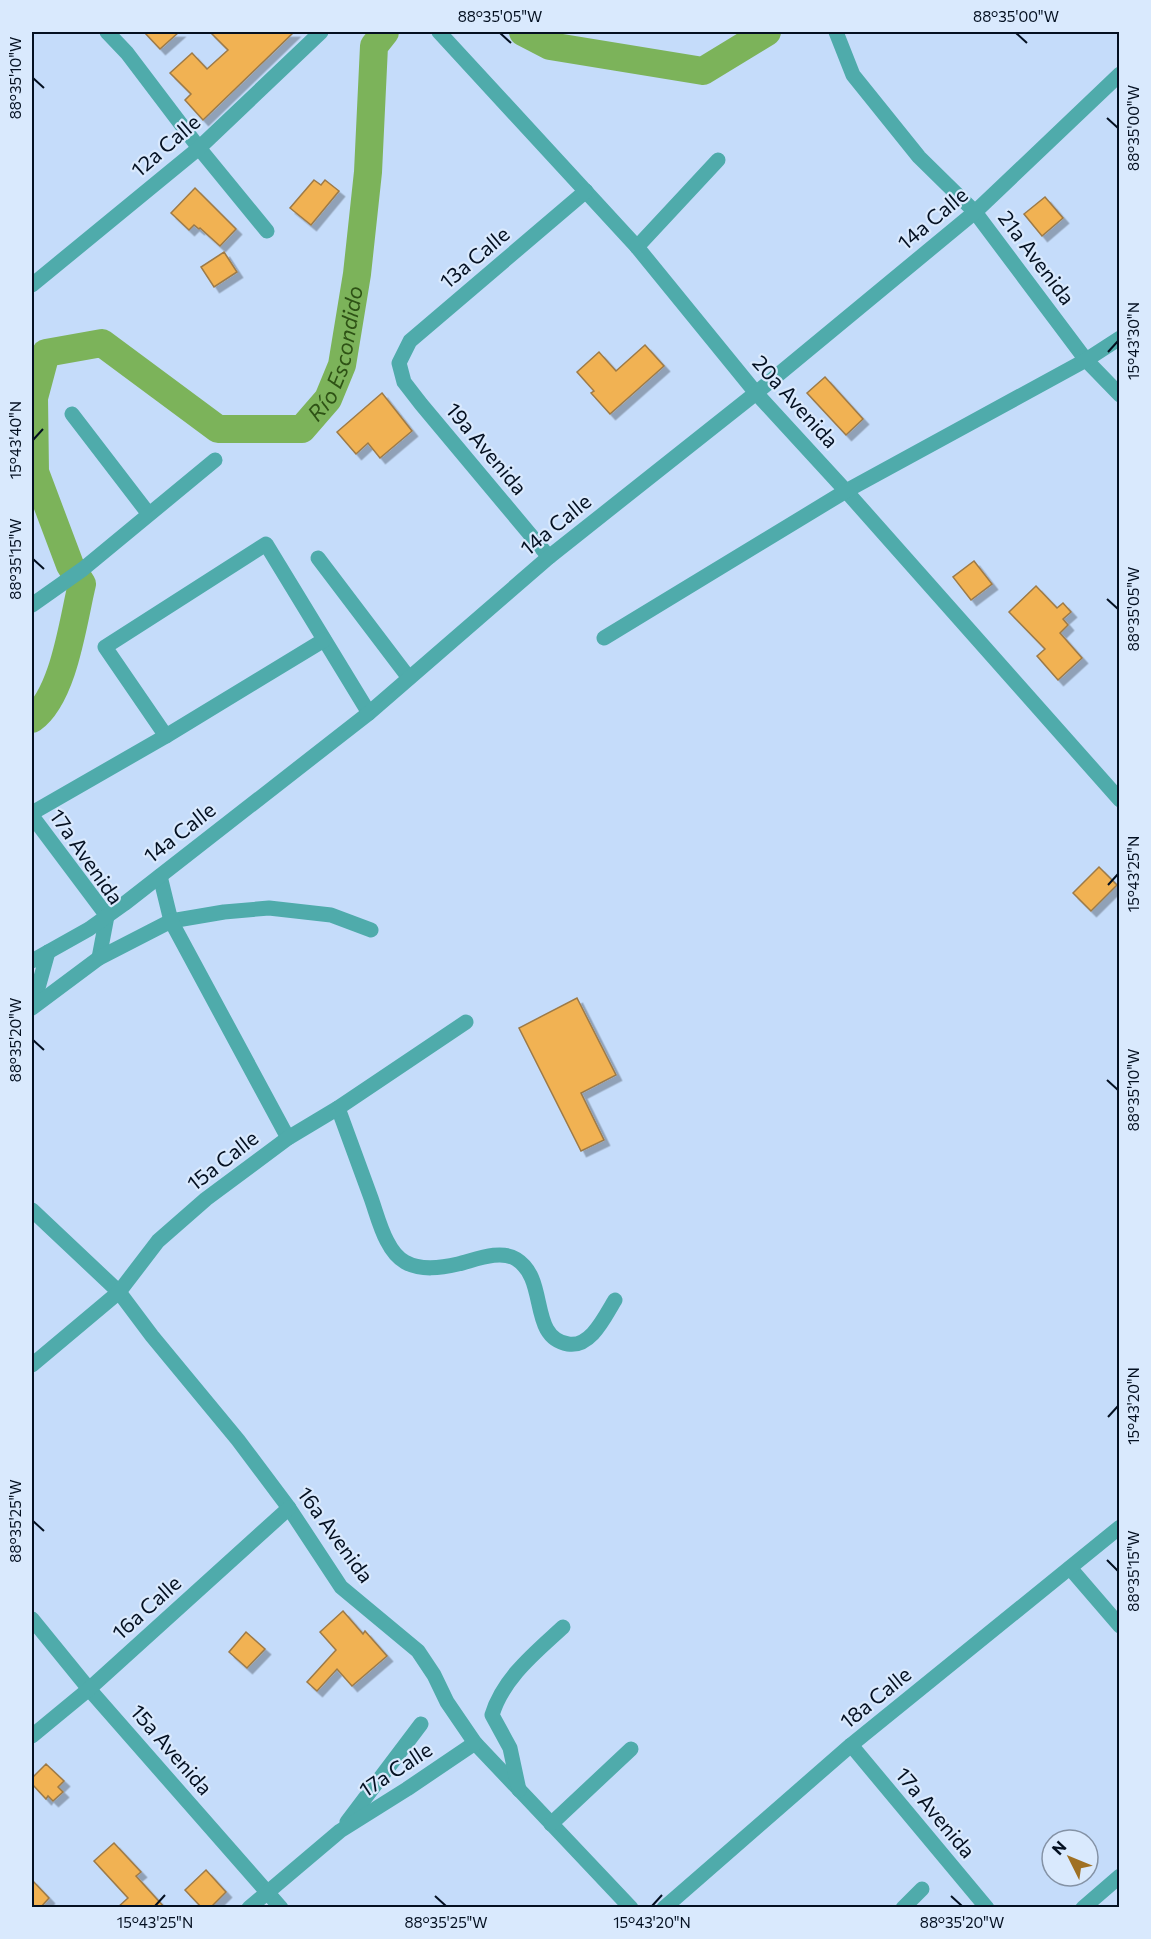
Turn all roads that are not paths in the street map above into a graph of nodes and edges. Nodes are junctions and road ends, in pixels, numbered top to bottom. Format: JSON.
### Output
{"nodes":[{"id":1,"x":107,"y":32,"type":"edge"},
{"id":2,"x":321,"y":32,"type":"edge"},
{"id":3,"x":439,"y":32,"type":"edge"},
{"id":4,"x":836,"y":32,"type":"edge"},
{"id":5,"x":1119,"y":74,"type":"edge"},
{"id":6,"x":199,"y":148,"type":"junction"},
{"id":7,"x":718,"y":160,"type":"dead end"},
{"id":8,"x":586,"y":191,"type":"junction"},
{"id":9,"x":975,"y":212,"type":"junction"},
{"id":10,"x":267,"y":231,"type":"dead end"},
{"id":11,"x":637,"y":247,"type":"junction"},
{"id":12,"x":32,"y":285,"type":"edge"},
{"id":13,"x":1119,"y":338,"type":"edge"},
{"id":14,"x":1086,"y":360,"type":"junction"},
{"id":15,"x":399,"y":363,"type":"joint"},
{"id":16,"x":756,"y":393,"type":"junction"},
{"id":17,"x":1119,"y":395,"type":"edge"},
{"id":18,"x":72,"y":414,"type":"dead end"},
{"id":19,"x":215,"y":460,"type":"dead end"},
{"id":20,"x":846,"y":491,"type":"junction"},
{"id":21,"x":148,"y":513,"type":"junction"},
{"id":22,"x":549,"y":557,"type":"junction"},
{"id":23,"x":318,"y":558,"type":"dead end"},
{"id":24,"x":32,"y":605,"type":"edge"},
{"id":25,"x":604,"y":638,"type":"dead end"},
{"id":26,"x":324,"y":640,"type":"junction"},
{"id":27,"x":409,"y":678,"type":"junction"},
{"id":28,"x":369,"y":713,"type":"junction"},
{"id":29,"x":166,"y":736,"type":"junction"},
{"id":30,"x":1119,"y":800,"type":"edge"},
{"id":31,"x":32,"y":814,"type":"edge"},
{"id":32,"x":160,"y":876,"type":"junction"},
{"id":33,"x":107,"y":916,"type":"junction"},
{"id":34,"x":171,"y":921,"type":"junction"},
{"id":35,"x":371,"y":930,"type":"dead end"},
{"id":36,"x":48,"y":952,"type":"junction"},
{"id":37,"x":99,"y":958,"type":"junction"},
{"id":38,"x":32,"y":961,"type":"edge"},
{"id":39,"x":32,"y":1007,"type":"edge"},
{"id":40,"x":466,"y":1022,"type":"dead end"},
{"id":41,"x":338,"y":1108,"type":"junction"},
{"id":42,"x":288,"y":1138,"type":"junction"},
{"id":43,"x":32,"y":1210,"type":"edge"},
{"id":44,"x":119,"y":1292,"type":"junction"},
{"id":45,"x":615,"y":1300,"type":"dead end"},
{"id":46,"x":32,"y":1365,"type":"edge"},
{"id":47,"x":289,"y":1508,"type":"junction"},
{"id":48,"x":1119,"y":1527,"type":"edge"},
{"id":49,"x":1070,"y":1568,"type":"junction"},
{"id":50,"x":32,"y":1619,"type":"edge"},
{"id":51,"x":1119,"y":1626,"type":"edge"},
{"id":52,"x":563,"y":1627,"type":"dead end"},
{"id":53,"x":89,"y":1689,"type":"junction"},
{"id":54,"x":421,"y":1724,"type":"dead end"},
{"id":55,"x":32,"y":1736,"type":"edge"},
{"id":56,"x":474,"y":1743,"type":"junction"},
{"id":57,"x":850,"y":1745,"type":"junction"},
{"id":58,"x":632,"y":1749,"type":"dead end"},
{"id":59,"x":519,"y":1790,"type":"junction"},
{"id":60,"x":551,"y":1824,"type":"junction"},
{"id":61,"x":340,"y":1831,"type":"junction"},
{"id":62,"x":1119,"y":1876,"type":"edge"},
{"id":63,"x":922,"y":1889,"type":"dead end"},
{"id":64,"x":268,"y":1892,"type":"junction"},
{"id":65,"x":249,"y":1908,"type":"edge"},
{"id":66,"x":281,"y":1908,"type":"edge"},
{"id":67,"x":631,"y":1908,"type":"edge"},
{"id":68,"x":664,"y":1908,"type":"edge"},
{"id":69,"x":903,"y":1908,"type":"edge"},
{"id":70,"x":987,"y":1908,"type":"edge"},
{"id":71,"x":1083,"y":1908,"type":"edge"}],
"edges":[{"from":1,"to":6,"type":"street"},
{"from":2,"to":6,"type":"street","name":"12a Calle"},
{"from":3,"to":8,"type":"street","name":"20a Avenida"},
{"from":4,"to":9,"type":"street","name":"21a Avenida"},
{"from":5,"to":9,"type":"street","name":"14a Calle"},
{"from":6,"to":10,"type":"street"},
{"from":6,"to":12,"type":"street","name":"12a Calle"},
{"from":7,"to":11,"type":"street"},
{"from":8,"to":11,"type":"street","name":"20a Avenida"},
{"from":8,"to":15,"type":"street","name":"13a Calle"},
{"from":9,"to":14,"type":"street","name":"21a Avenida"},
{"from":9,"to":16,"type":"street","name":"14a Calle"},
{"from":11,"to":16,"type":"street","name":"20a Avenida"},
{"from":13,"to":14,"type":"street"},
{"from":14,"to":17,"type":"street","name":"21a Avenida"},
{"from":14,"to":20,"type":"street"},
{"from":15,"to":22,"type":"street","name":"19a Avenida"},
{"from":16,"to":20,"type":"street","name":"20a Avenida"},
{"from":16,"to":22,"type":"street","name":"14a Calle"},
{"from":18,"to":21,"type":"street"},
{"from":19,"to":21,"type":"street"},
{"from":20,"to":25,"type":"street"},
{"from":20,"to":30,"type":"street","name":"20a Avenida"},
{"from":21,"to":24,"type":"street"},
{"from":22,"to":27,"type":"street","name":"14a Calle"},
{"from":23,"to":27,"type":"street"},
{"from":26,"to":28,"type":"street"},
{"from":26,"to":29,"type":"street"},
{"from":26,"to":29,"type":"street"},
{"from":27,"to":28,"type":"street","name":"14a Calle"},
{"from":28,"to":32,"type":"street","name":"14a Calle"},
{"from":29,"to":31,"type":"street"},
{"from":31,"to":33,"type":"street","name":"17a Avenida"},
{"from":32,"to":33,"type":"street","name":"14a Calle"},
{"from":32,"to":34,"type":"street"},
{"from":33,"to":36,"type":"street","name":"14a Calle"},
{"from":33,"to":37,"type":"street","name":"17a Avenida"},
{"from":34,"to":35,"type":"street"},
{"from":34,"to":37,"type":"street"},
{"from":34,"to":42,"type":"street"},
{"from":36,"to":38,"type":"street","name":"14a Calle"},
{"from":36,"to":39,"type":"street"},
{"from":37,"to":39,"type":"street"},
{"from":40,"to":41,"type":"street","name":"15a Calle"},
{"from":41,"to":42,"type":"street","name":"15a Calle"},
{"from":41,"to":45,"type":"street"},
{"from":42,"to":44,"type":"street","name":"15a Calle"},
{"from":43,"to":44,"type":"street","name":"16a Avenida"},
{"from":44,"to":46,"type":"street","name":"15a Calle"},
{"from":44,"to":47,"type":"street","name":"16a Avenida"},
{"from":47,"to":53,"type":"street","name":"16a Calle"},
{"from":47,"to":56,"type":"street","name":"16a Avenida"},
{"from":48,"to":49,"type":"street","name":"18a Calle"},
{"from":49,"to":51,"type":"street"},
{"from":49,"to":57,"type":"street","name":"18a Calle"},
{"from":50,"to":53,"type":"street","name":"15a Avenida"},
{"from":52,"to":59,"type":"street"},
{"from":53,"to":55,"type":"street","name":"16a Calle"},
{"from":53,"to":64,"type":"street","name":"15a Avenida"},
{"from":54,"to":61,"type":"street","name":"17a Calle"},
{"from":56,"to":59,"type":"street","name":"16a Avenida"},
{"from":56,"to":61,"type":"street","name":"17a Calle"},
{"from":57,"to":68,"type":"street","name":"18a Calle"},
{"from":57,"to":70,"type":"street","name":"17a Avenida"},
{"from":58,"to":60,"type":"street"},
{"from":59,"to":60,"type":"street","name":"16a Avenida"},
{"from":60,"to":67,"type":"street","name":"16a Avenida"},
{"from":61,"to":64,"type":"street","name":"17a Calle"},
{"from":62,"to":71,"type":"street"},
{"from":63,"to":69,"type":"street"},
{"from":64,"to":65,"type":"street","name":"17a Calle"},
{"from":64,"to":66,"type":"street","name":"15a Avenida"}]}
